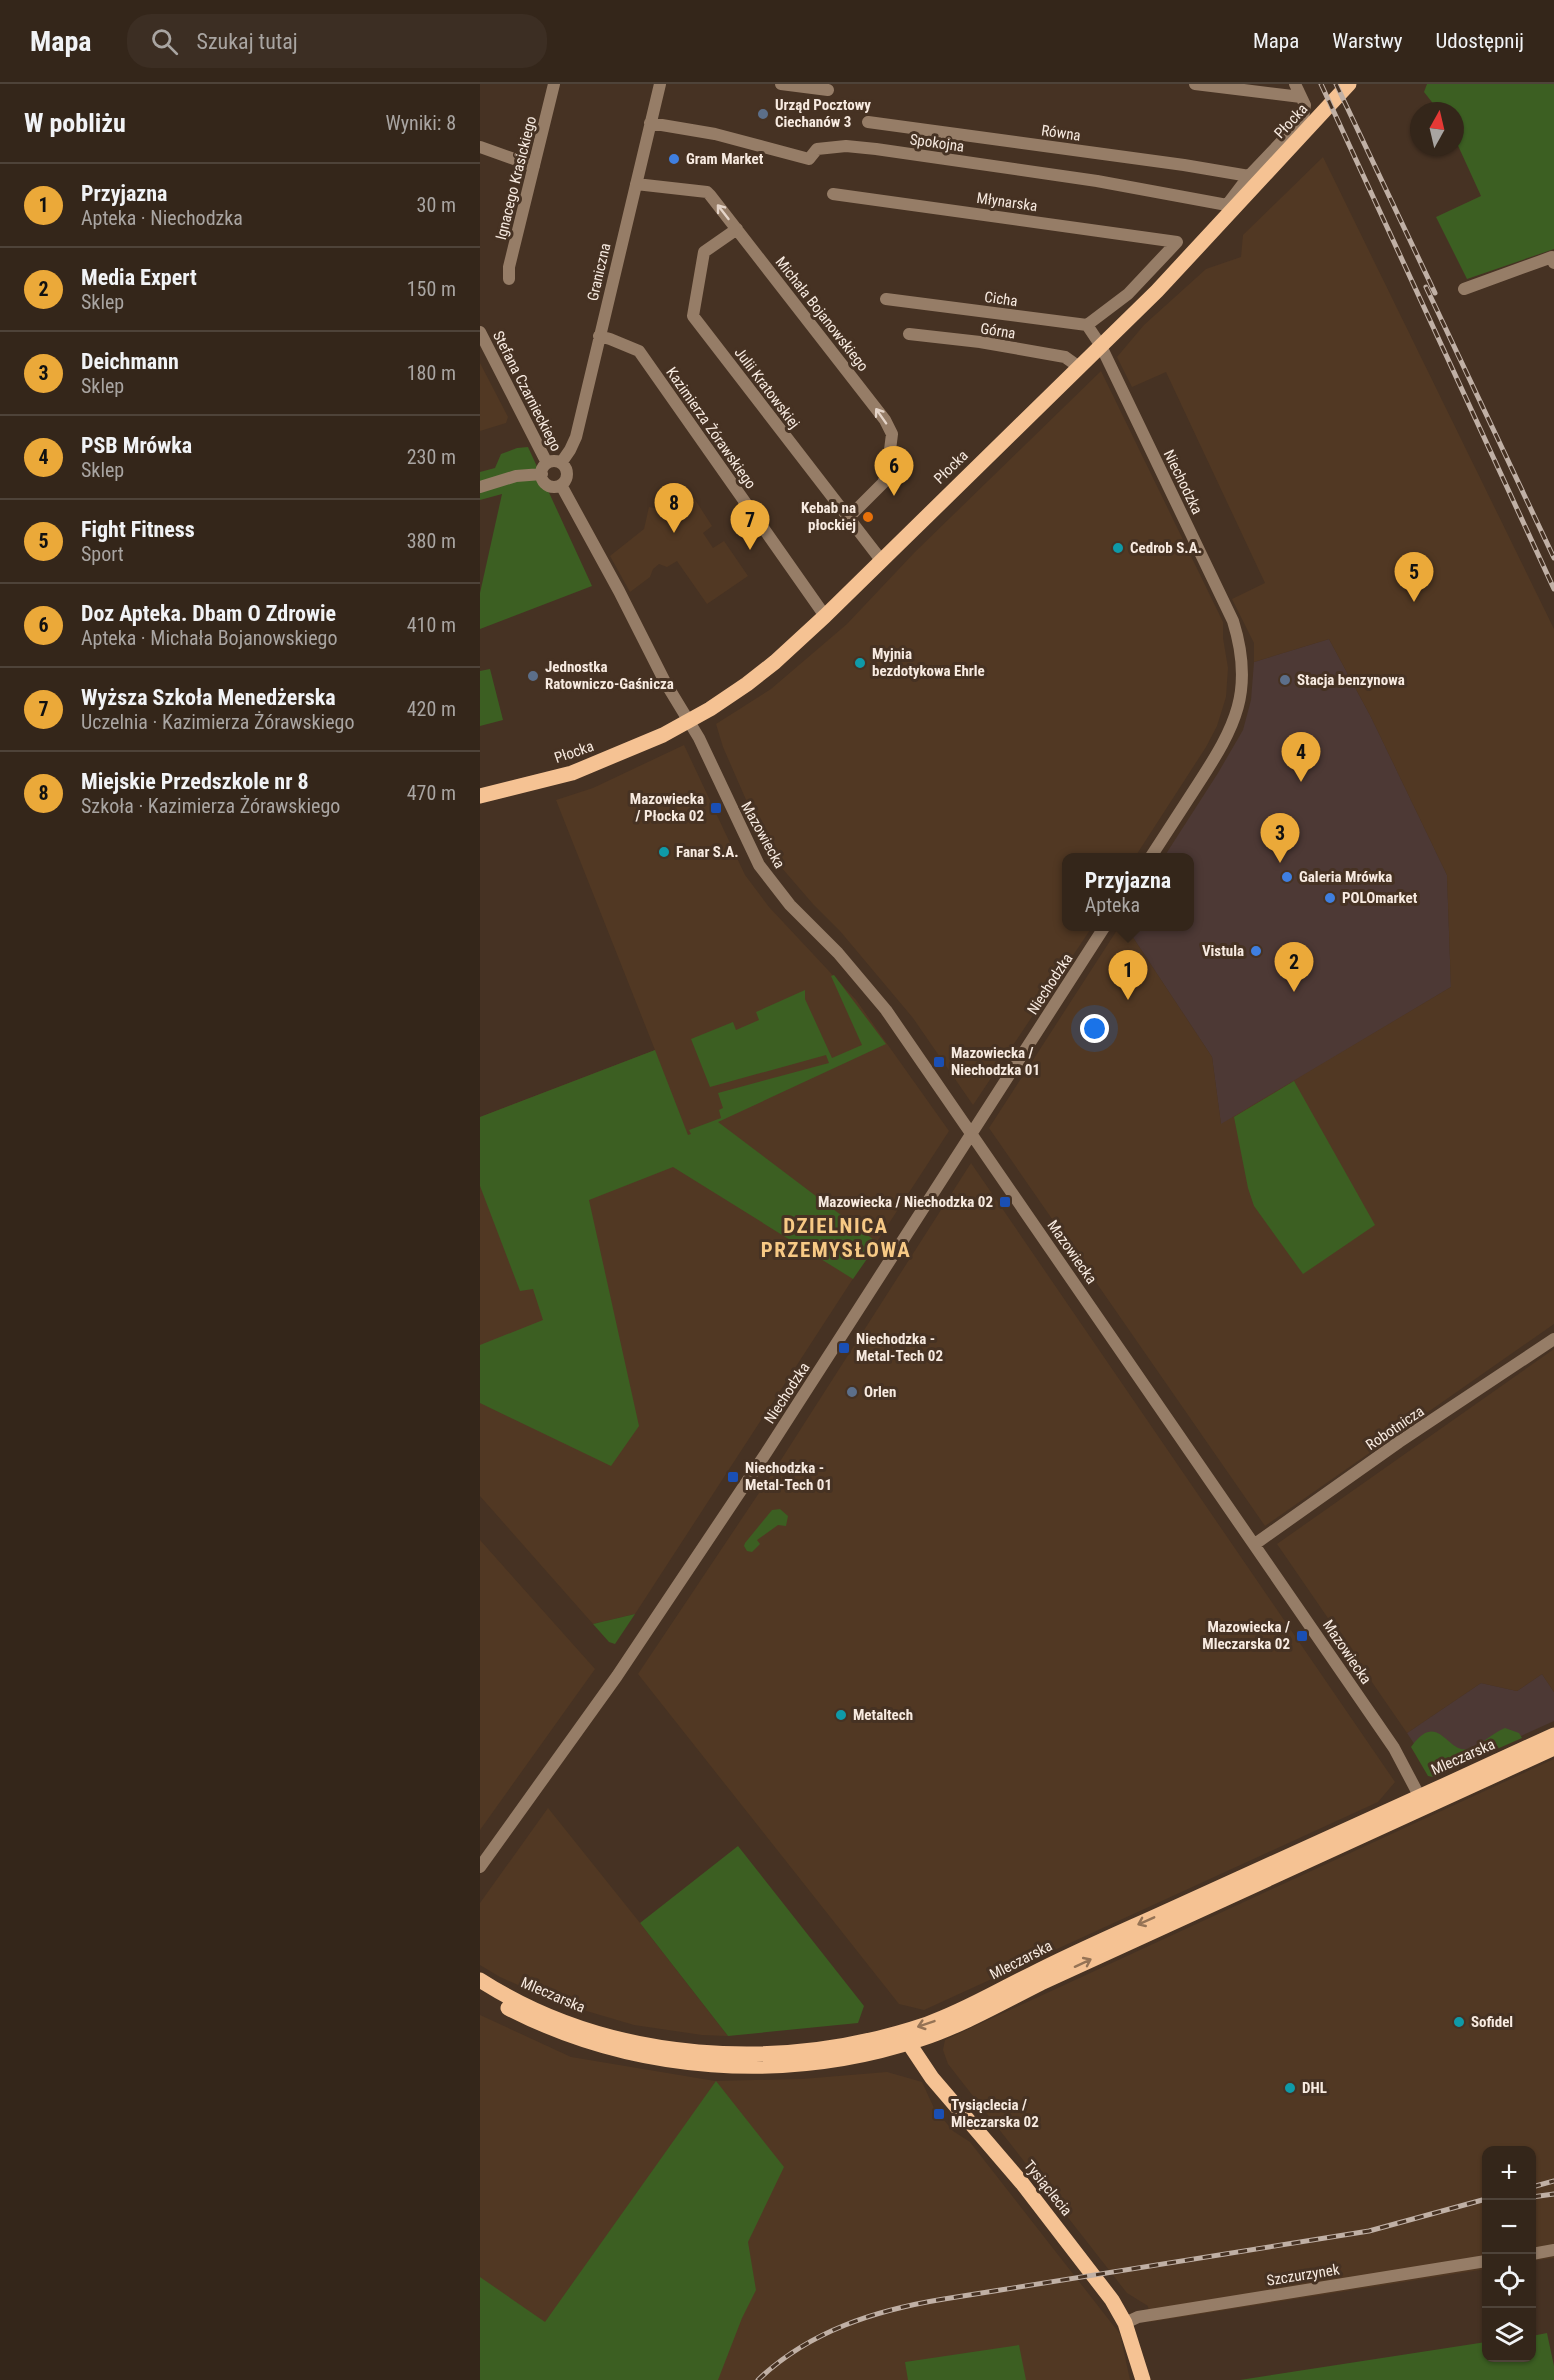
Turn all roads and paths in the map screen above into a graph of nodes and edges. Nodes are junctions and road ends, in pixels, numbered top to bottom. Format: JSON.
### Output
{"nodes":[{"id":1,"x":554,"y":84,"type":"edge"},
{"id":2,"x":660,"y":84,"type":"edge"},
{"id":3,"x":781,"y":84,"type":"edge"},
{"id":4,"x":1195,"y":84,"type":"edge"},
{"id":5,"x":1295,"y":84,"type":"edge"},
{"id":6,"x":1349,"y":84,"type":"edge"},
{"id":7,"x":828,"y":90,"type":"dead end"},
{"id":8,"x":1301,"y":97,"type":"junction"},
{"id":9,"x":868,"y":122,"type":"dead end"},
{"id":10,"x":650,"y":123,"type":"junction"},
{"id":11,"x":480,"y":147,"type":"edge"},
{"id":12,"x":534,"y":166,"type":"junction"},
{"id":13,"x":1249,"y":176,"type":"junction"},
{"id":14,"x":636,"y":184,"type":"junction"},
{"id":15,"x":833,"y":194,"type":"dead end"},
{"id":16,"x":736,"y":229,"type":"junction"},
{"id":17,"x":1554,"y":263,"type":"edge"},
{"id":18,"x":508,"y":279,"type":"dead end"},
{"id":19,"x":1464,"y":289,"type":"dead end"},
{"id":20,"x":886,"y":299,"type":"dead end"},
{"id":21,"x":1087,"y":326,"type":"junction"},
{"id":22,"x":480,"y":332,"type":"edge"},
{"id":23,"x":909,"y":334,"type":"dead end"},
{"id":24,"x":599,"y":336,"type":"junction"},
{"id":25,"x":1101,"y":346,"type":"junction"},
{"id":26,"x":1079,"y":367,"type":"junction"},
{"id":27,"x":561,"y":463,"type":"junction"},
{"id":28,"x":544,"y":469,"type":"junction"},
{"id":29,"x":561,"y":485,"type":"junction"},
{"id":30,"x":480,"y":487,"type":"edge"},
{"id":31,"x":848,"y":518,"type":"junction"},
{"id":32,"x":881,"y":560,"type":"junction"},
{"id":33,"x":825,"y":616,"type":"junction"},
{"id":34,"x":688,"y":722,"type":"junction"},
{"id":35,"x":480,"y":796,"type":"edge"},
{"id":36,"x":1153,"y":853,"type":"edge"},
{"id":37,"x":1102,"y":931,"type":"edge"},
{"id":38,"x":971,"y":1133,"type":"junction"},
{"id":39,"x":1554,"y":1339,"type":"edge"},
{"id":40,"x":1255,"y":1544,"type":"junction"},
{"id":41,"x":1554,"y":1735,"type":"edge"},
{"id":42,"x":1554,"y":1748,"type":"edge"},
{"id":43,"x":1422,"y":1802,"type":"junction"},
{"id":44,"x":480,"y":1867,"type":"edge"},
{"id":45,"x":480,"y":1980,"type":"edge"},
{"id":46,"x":480,"y":1992,"type":"edge"},
{"id":47,"x":904,"y":2038,"type":"junction"},
{"id":48,"x":1554,"y":2250,"type":"edge"},
{"id":49,"x":1536,"y":2252,"type":"edge"},
{"id":50,"x":1482,"y":2262,"type":"edge"},
{"id":51,"x":1125,"y":2323,"type":"junction"},
{"id":52,"x":1143,"y":2380,"type":"edge"}],
"edges":[{"from":1,"to":12,"type":"street","name":"Ignacego Krasickiego"},
{"from":2,"to":10,"type":"street","name":"Graniczna"},
{"from":3,"to":7,"type":"street"},
{"from":4,"to":8,"type":"street"},
{"from":5,"to":8,"type":"street"},
{"from":6,"to":25,"type":"main road","name":"Płocka"},
{"from":8,"to":13,"type":"street"},
{"from":9,"to":13,"type":"street","name":"Równa"},
{"from":10,"to":13,"type":"street","name":"Spokojna"},
{"from":10,"to":14,"type":"street","name":"Graniczna"},
{"from":11,"to":12,"type":"street"},
{"from":12,"to":18,"type":"street","name":"Ignacego Krasickiego"},
{"from":16,"to":14,"type":"street","name":"Michała Bojanowskiego","one_way":true},
{"from":14,"to":24,"type":"street","name":"Graniczna"},
{"from":15,"to":21,"type":"street","name":"Młynarska"},
{"from":31,"to":16,"type":"street","name":"Michała Bojanowskiego","one_way":true},
{"from":16,"to":31,"type":"street","name":"Julii Kratowskiej"},
{"from":17,"to":19,"type":"street"},
{"from":20,"to":21,"type":"street","name":"Cicha"},
{"from":21,"to":25,"type":"street"},
{"from":22,"to":28,"type":"street","name":"Stefana Czarnieckiego"},
{"from":23,"to":26,"type":"street","name":"Górna"},
{"from":24,"to":27,"type":"street","name":"Graniczna"},
{"from":24,"to":33,"type":"street","name":"Kazimierza Żórawskiego"},
{"from":25,"to":26,"type":"main road","name":"Płocka"},
{"from":25,"to":36,"type":"street","name":"Niechodzka"},
{"from":26,"to":32,"type":"main road","name":"Płocka"},
{"from":27,"to":28,"type":"street"},
{"from":27,"to":29,"type":"street"},
{"from":28,"to":29,"type":"street"},
{"from":28,"to":30,"type":"street"},
{"from":29,"to":34,"type":"street"},
{"from":31,"to":32,"type":"street","name":"Julii Kratowskiej"},
{"from":32,"to":33,"type":"main road","name":"Płocka"},
{"from":33,"to":34,"type":"main road","name":"Płocka"},
{"from":34,"to":35,"type":"main road","name":"Płocka"},
{"from":34,"to":38,"type":"street","name":"Mazowiecka"},
{"from":37,"to":38,"type":"street","name":"Niechodzka"},
{"from":38,"to":40,"type":"street","name":"Mazowiecka"},
{"from":38,"to":44,"type":"street","name":"Niechodzka"},
{"from":39,"to":40,"type":"street","name":"Robotnicza"},
{"from":40,"to":43,"type":"street","name":"Mazowiecka"},
{"from":41,"to":43,"type":"main road","name":"Mleczarska"},
{"from":42,"to":43,"type":"main road","name":"Mleczarska"},
{"from":43,"to":47,"type":"main road","name":"Mleczarska"},
{"from":45,"to":47,"type":"main road","name":"Mleczarska"},
{"from":46,"to":47,"type":"main road","name":"Mleczarska"},
{"from":47,"to":51,"type":"main road","name":"Tysiąclecia"},
{"from":48,"to":49,"type":"street"},
{"from":50,"to":51,"type":"street","name":"Szczurzynek"},
{"from":51,"to":52,"type":"main road","name":"Tysiąclecia"}]}
